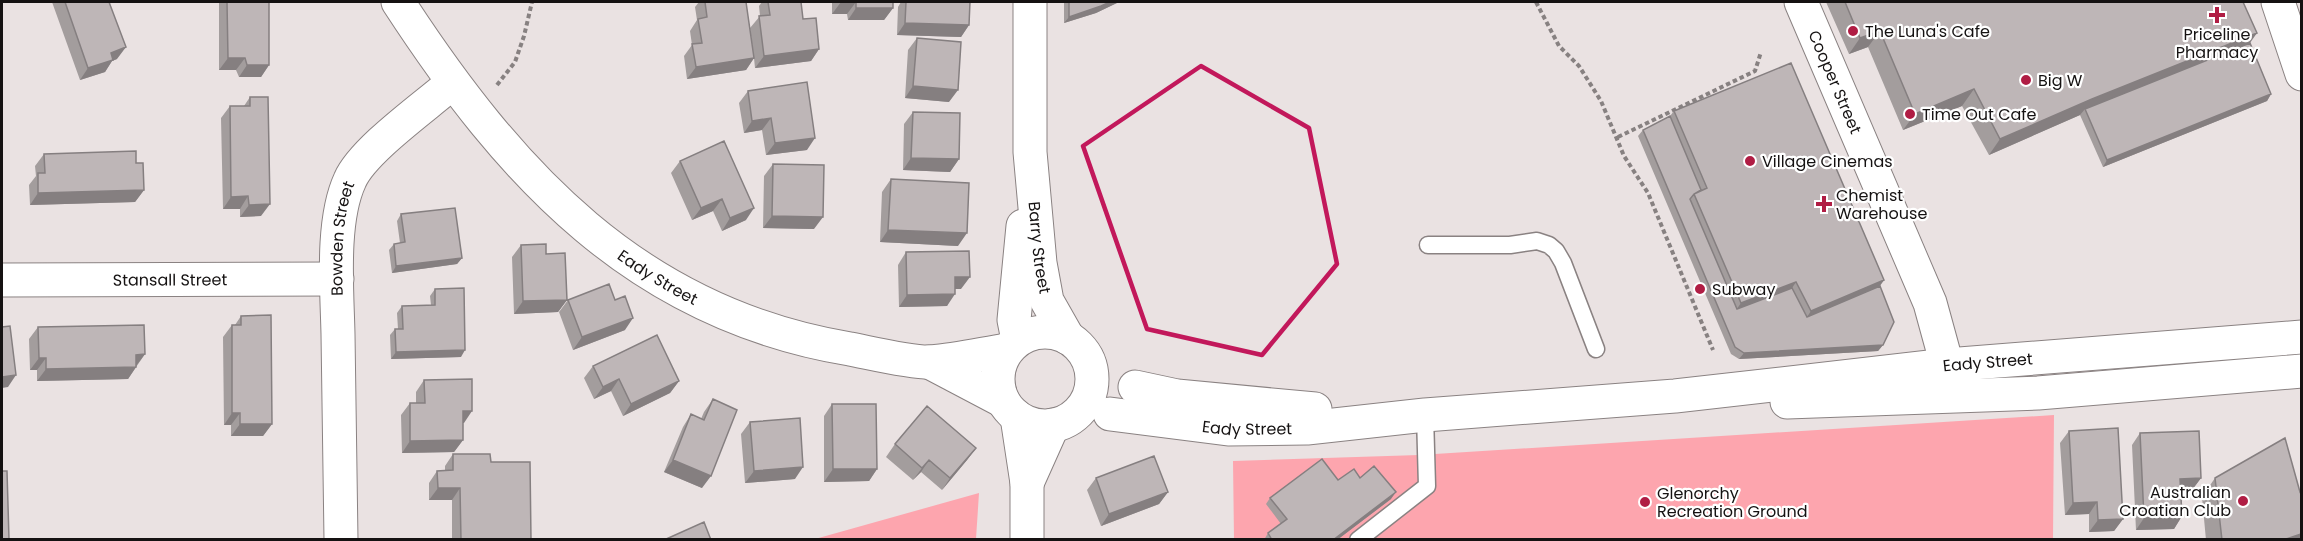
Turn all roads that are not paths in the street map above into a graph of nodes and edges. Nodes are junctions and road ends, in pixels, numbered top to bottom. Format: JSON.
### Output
{"nodes":[{"id":1,"x":398,"y":2,"type":"edge"},
{"id":2,"x":1030,"y":2,"type":"edge"},
{"id":3,"x":1801,"y":2,"type":"edge"},
{"id":4,"x":2278,"y":2,"type":"edge"},
{"id":5,"x":2301,"y":74,"type":"edge"},
{"id":6,"x":452,"y":83,"type":"junction"},
{"id":7,"x":1030,"y":152,"type":"junction"},
{"id":8,"x":1428,"y":244,"type":"dead end"},
{"id":9,"x":337,"y":279,"type":"junction"},
{"id":10,"x":2,"y":280,"type":"edge"},
{"id":11,"x":2301,"y":318,"type":"edge"},
{"id":12,"x":2301,"y":337,"type":"edge"},
{"id":13,"x":1068,"y":338,"type":"junction"},
{"id":14,"x":2212,"y":344,"type":"junction"},
{"id":15,"x":1012,"y":345,"type":"junction"},
{"id":16,"x":1596,"y":349,"type":"dead end"},
{"id":17,"x":928,"y":362,"type":"junction"},
{"id":18,"x":1947,"y":365,"type":"junction"},
{"id":19,"x":1090,"y":368,"type":"junction"},
{"id":20,"x":2301,"y":370,"type":"edge"},
{"id":21,"x":1675,"y":396,"type":"junction"},
{"id":22,"x":1010,"y":409,"type":"junction"},
{"id":23,"x":1425,"y":416,"type":"junction"},
{"id":24,"x":1060,"y":423,"type":"junction"},
{"id":25,"x":1028,"y":483,"type":"junction"},
{"id":26,"x":341,"y":540,"type":"edge"},
{"id":27,"x":1027,"y":540,"type":"edge"},
{"id":28,"x":1358,"y":540,"type":"edge"}],
"edges":[{"from":1,"to":6,"type":"street"},
{"from":2,"to":7,"type":"street","name":"Barry Street"},
{"from":3,"to":18,"type":"street","name":"Cooper Street"},
{"from":4,"to":5,"type":"street"},
{"from":6,"to":9,"type":"street","name":"Bowden Street"},
{"from":6,"to":17,"type":"street","name":"Eady Street"},
{"from":7,"to":13,"type":"street","name":"Barry Street"},
{"from":7,"to":15,"type":"street","name":"Barry Street"},
{"from":8,"to":16,"type":"lane"},
{"from":9,"to":10,"type":"street","name":"Stansall Street"},
{"from":9,"to":26,"type":"street","name":"Bowden Street"},
{"from":11,"to":14,"type":"street"},
{"from":12,"to":14,"type":"street","name":"Eady Street"},
{"from":13,"to":15,"type":"street"},
{"from":13,"to":19,"type":"street"},
{"from":14,"to":18,"type":"street","name":"Eady Street"},
{"from":15,"to":17,"type":"street","name":"Eady Street"},
{"from":15,"to":22,"type":"street"},
{"from":17,"to":22,"type":"street","name":"Eady Street"},
{"from":18,"to":21,"type":"street","name":"Eady Street"},
{"from":19,"to":23,"type":"street","name":"Eady Street"},
{"from":19,"to":24,"type":"street"},
{"from":20,"to":21,"type":"street","name":"Eady Street"},
{"from":21,"to":23,"type":"street","name":"Eady Street"},
{"from":22,"to":24,"type":"street"},
{"from":22,"to":25,"type":"street"},
{"from":23,"to":24,"type":"street","name":"Eady Street"},
{"from":23,"to":28,"type":"lane"},
{"from":24,"to":25,"type":"street"},
{"from":25,"to":27,"type":"street"}]}
